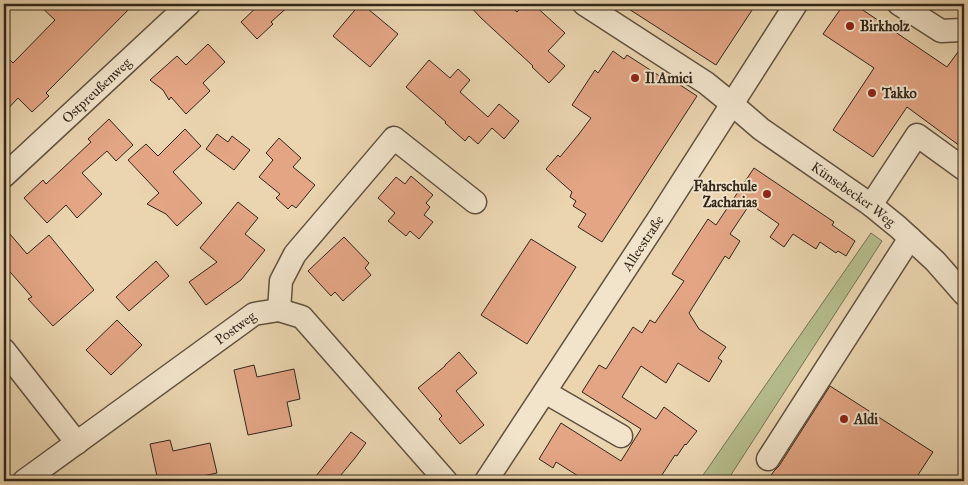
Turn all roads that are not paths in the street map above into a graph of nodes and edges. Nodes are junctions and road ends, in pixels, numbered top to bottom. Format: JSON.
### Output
{"nodes":[{"id":1,"x":188,"y":4,"type":"edge"},
{"id":2,"x":584,"y":4,"type":"edge"},
{"id":3,"x":796,"y":4,"type":"edge"},
{"id":4,"x":899,"y":4,"type":"edge"},
{"id":5,"x":964,"y":32,"type":"edge"},
{"id":6,"x":732,"y":104,"type":"junction"},
{"id":7,"x":964,"y":169,"type":"edge"},
{"id":8,"x":4,"y":176,"type":"edge"},
{"id":9,"x":476,"y":202,"type":"dead end"},
{"id":10,"x":871,"y":205,"type":"junction"},
{"id":11,"x":910,"y":238,"type":"junction"},
{"id":12,"x":964,"y":294,"type":"edge"},
{"id":13,"x":279,"y":310,"type":"junction"},
{"id":14,"x":4,"y":350,"type":"edge"},
{"id":15,"x":545,"y":392,"type":"junction"},
{"id":16,"x":621,"y":436,"type":"dead end"},
{"id":17,"x":77,"y":443,"type":"junction"},
{"id":18,"x":768,"y":460,"type":"dead end"},
{"id":19,"x":24,"y":481,"type":"edge"},
{"id":20,"x":446,"y":481,"type":"edge"},
{"id":21,"x":486,"y":481,"type":"edge"}],
"edges":[{"from":1,"to":8,"type":"street","name":"Ostpreußenweg"},
{"from":2,"to":6,"type":"street","name":"Künsebecker Weg"},
{"from":3,"to":6,"type":"street","name":"Alleestraße"},
{"from":4,"to":5,"type":"street"},
{"from":6,"to":10,"type":"street","name":"Künsebecker Weg"},
{"from":6,"to":15,"type":"street","name":"Alleestraße"},
{"from":7,"to":10,"type":"street"},
{"from":9,"to":13,"type":"street"},
{"from":10,"to":11,"type":"street","name":"Künsebecker Weg"},
{"from":11,"to":12,"type":"street","name":"Künsebecker Weg"},
{"from":11,"to":18,"type":"street"},
{"from":13,"to":17,"type":"street","name":"Postweg"},
{"from":13,"to":20,"type":"street","name":"Postweg"},
{"from":14,"to":17,"type":"street"},
{"from":15,"to":16,"type":"street"},
{"from":15,"to":21,"type":"street","name":"Alleestraße"},
{"from":17,"to":19,"type":"street","name":"Postweg"}]}
